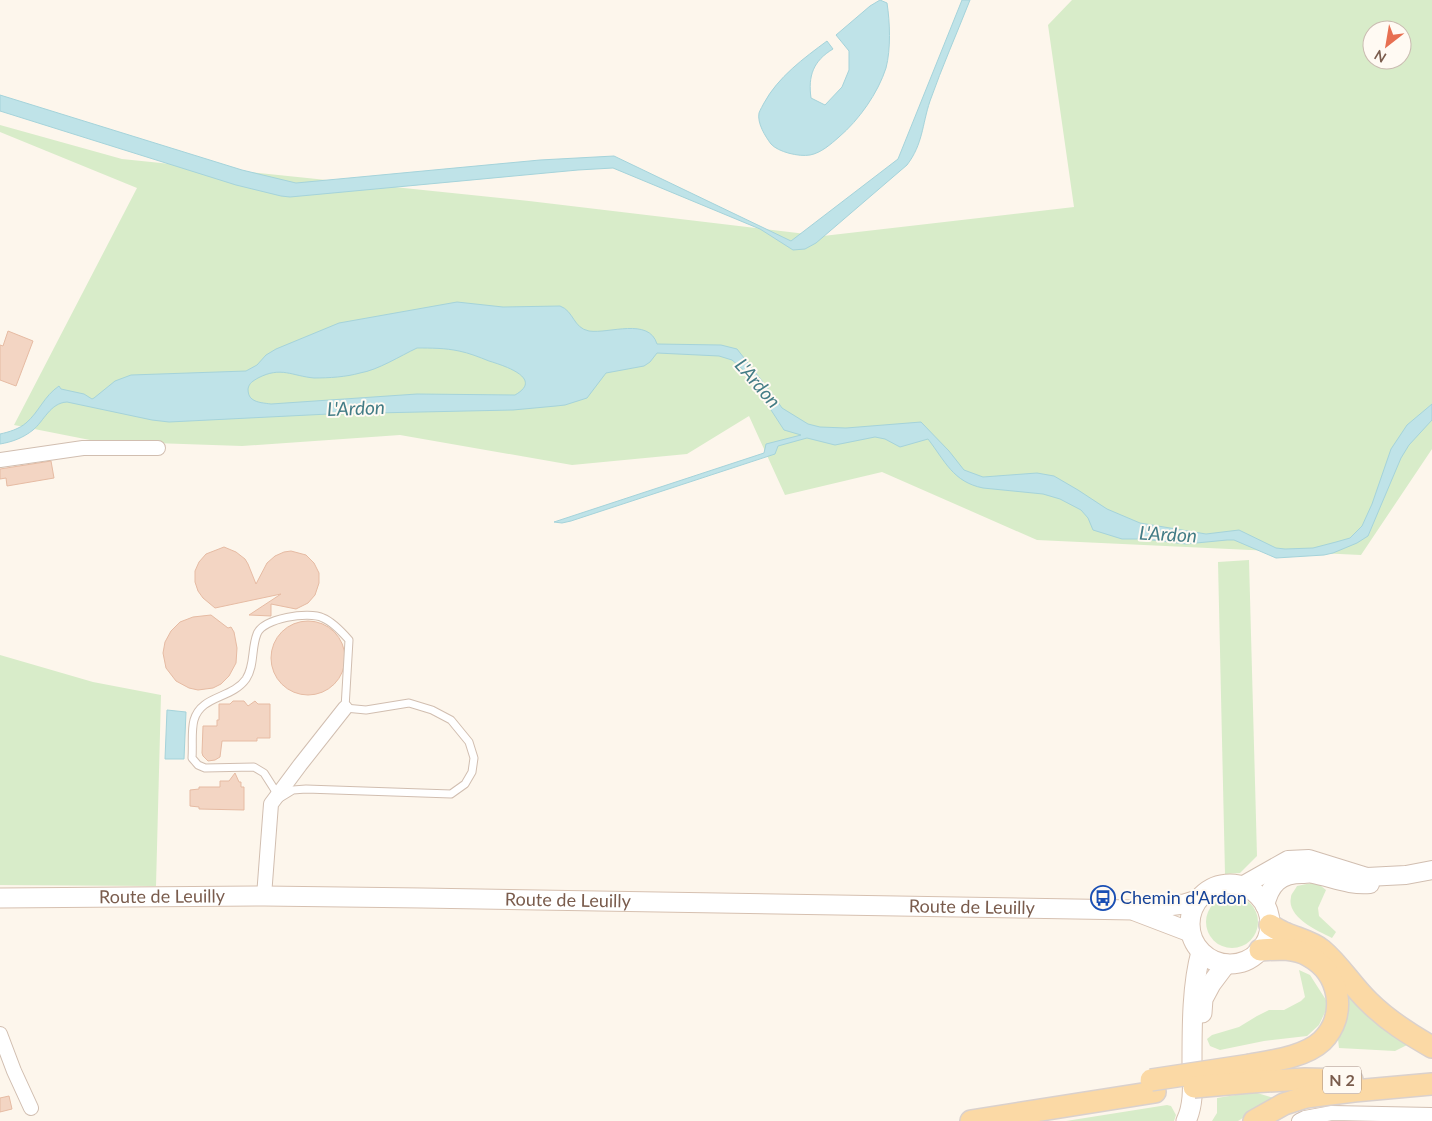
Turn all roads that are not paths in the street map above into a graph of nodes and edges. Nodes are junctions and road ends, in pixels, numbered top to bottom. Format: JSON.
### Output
{"nodes":[{"id":1,"x":158,"y":448,"type":"dead end"},
{"id":2,"x":0,"y":460,"type":"edge"},
{"id":3,"x":345,"y":708,"type":"junction"},
{"id":4,"x":274,"y":800,"type":"junction"},
{"id":5,"x":1432,"y":870,"type":"edge"},
{"id":6,"x":1406,"y":875,"type":"junction"},
{"id":7,"x":1242,"y":886,"type":"junction"},
{"id":8,"x":264,"y":896,"type":"junction"},
{"id":9,"x":0,"y":898,"type":"edge"},
{"id":10,"x":1197,"y":900,"type":"junction"},
{"id":11,"x":1134,"y":910,"type":"junction"},
{"id":12,"x":1268,"y":915,"type":"junction"},
{"id":13,"x":1190,"y":932,"type":"junction"},
{"id":14,"x":1260,"y":950,"type":"junction"},
{"id":15,"x":1201,"y":952,"type":"junction"},
{"id":16,"x":1226,"y":964,"type":"junction"},
{"id":17,"x":0,"y":1034,"type":"edge"},
{"id":18,"x":1432,"y":1047,"type":"edge"},
{"id":19,"x":1250,"y":1074,"type":"junction"},
{"id":20,"x":1432,"y":1084,"type":"edge"},
{"id":21,"x":31,"y":1108,"type":"dead end"},
{"id":22,"x":1432,"y":1115,"type":"edge"},
{"id":23,"x":971,"y":1121,"type":"edge"},
{"id":24,"x":1186,"y":1121,"type":"edge"},
{"id":25,"x":1197,"y":1121,"type":"edge"},
{"id":26,"x":1254,"y":1121,"type":"edge"},
{"id":27,"x":1300,"y":1121,"type":"edge"}],
"edges":[{"from":1,"to":2,"type":"street"},
{"from":3,"to":4,"type":"street"},
{"from":3,"to":4,"type":"lane"},
{"from":3,"to":4,"type":"lane"},
{"from":4,"to":8,"type":"street"},
{"from":5,"to":6,"type":"street"},
{"from":6,"to":7,"type":"street"},
{"from":6,"to":12,"type":"street"},
{"from":7,"to":10,"type":"main road"},
{"from":7,"to":12,"type":"main road"},
{"from":8,"to":9,"type":"main road","name":"Route de Leuilly"},
{"from":8,"to":11,"type":"main road","name":"Route de Leuilly"},
{"from":10,"to":11,"type":"main road"},
{"from":10,"to":13,"type":"main road"},
{"from":11,"to":13,"type":"main road"},
{"from":12,"to":14,"type":"main road"},
{"from":12,"to":18,"type":"main road"},
{"from":13,"to":15,"type":"main road"},
{"from":14,"to":16,"type":"main road"},
{"from":14,"to":19,"type":"main road"},
{"from":15,"to":16,"type":"main road"},
{"from":15,"to":24,"type":"main road"},
{"from":16,"to":25,"type":"main road"},
{"from":17,"to":21,"type":"street"},
{"from":19,"to":20,"type":"main road","number":"N 2"},
{"from":19,"to":23,"type":"main road","bridge":true},
{"from":20,"to":26,"type":"main road"},
{"from":22,"to":27,"type":"street"}]}
